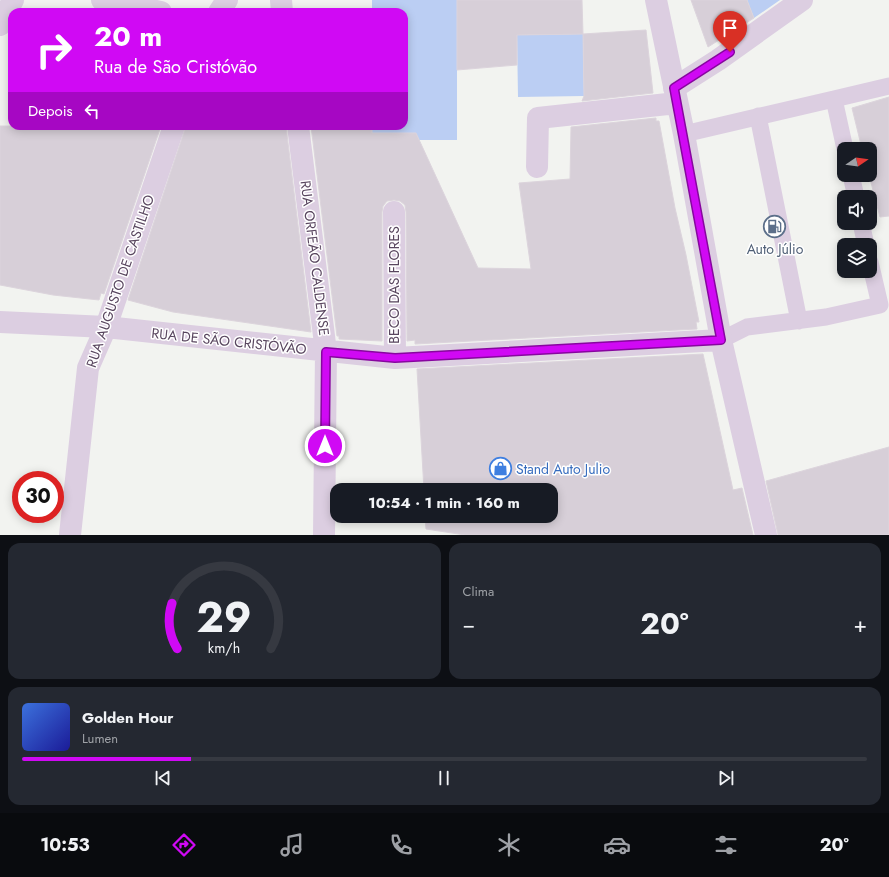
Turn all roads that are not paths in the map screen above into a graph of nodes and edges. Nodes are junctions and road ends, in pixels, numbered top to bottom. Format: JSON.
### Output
{"nodes":[{"id":1,"x":102,"y":0,"type":"edge"},
{"id":2,"x":656,"y":0,"type":"edge"},
{"id":3,"x":802,"y":0,"type":"edge"},
{"id":4,"x":141,"y":8,"type":"edge"},
{"id":5,"x":8,"y":10,"type":"edge"},
{"id":6,"x":0,"y":25,"type":"edge"},
{"id":7,"x":889,"y":86,"type":"edge"},
{"id":8,"x":676,"y":95,"type":"junction"},
{"id":9,"x":834,"y":99,"type":"junction"},
{"id":10,"x":758,"y":116,"type":"junction"},
{"id":11,"x":173,"y":130,"type":"edge"},
{"id":12,"x":298,"y":130,"type":"edge"},
{"id":13,"x":684,"y":134,"type":"junction"},
{"id":14,"x":843,"y":142,"type":"edge"},
{"id":15,"x":537,"y":167,"type":"dead end"},
{"id":16,"x":394,"y":212,"type":"dead end"},
{"id":17,"x":874,"y":278,"type":"edge"},
{"id":18,"x":799,"y":321,"type":"junction"},
{"id":19,"x":0,"y":322,"type":"edge"},
{"id":20,"x":106,"y":328,"type":"junction"},
{"id":21,"x":721,"y":340,"type":"junction"},
{"id":22,"x":326,"y":352,"type":"junction"},
{"id":23,"x":395,"y":358,"type":"junction"},
{"id":24,"x":70,"y":535,"type":"edge"},
{"id":25,"x":324,"y":535,"type":"edge"},
{"id":26,"x":766,"y":535,"type":"edge"}],
"edges":[{"from":1,"to":4,"type":"street"},
{"from":2,"to":8,"type":"street"},
{"from":3,"to":8,"type":"street"},
{"from":5,"to":6,"type":"street"},
{"from":7,"to":9,"type":"lane"},
{"from":8,"to":13,"type":"street"},
{"from":8,"to":15,"type":"street"},
{"from":9,"to":10,"type":"lane"},
{"from":9,"to":14,"type":"lane"},
{"from":10,"to":13,"type":"lane"},
{"from":10,"to":18,"type":"lane"},
{"from":11,"to":20,"type":"street","name":"RUA AUGUSTO DE CASTILHO"},
{"from":12,"to":22,"type":"street","name":"RUA ORFEÃO CALDENSE"},
{"from":13,"to":21,"type":"street"},
{"from":16,"to":23,"type":"street","name":"BECO DAS FLORES"},
{"from":17,"to":18,"type":"lane"},
{"from":18,"to":21,"type":"lane"},
{"from":19,"to":20,"type":"street","name":"RUA DE SÃO CRISTÓVÃO"},
{"from":20,"to":22,"type":"street","name":"RUA DE SÃO CRISTÓVÃO"},
{"from":20,"to":24,"type":"street","name":"RUA AUGUSTO DE CASTILHO"},
{"from":21,"to":23,"type":"street","name":"RUA DE SÃO CRISTÓVÃO"},
{"from":21,"to":26,"type":"street"},
{"from":22,"to":23,"type":"street","name":"RUA DE SÃO CRISTÓVÃO"},
{"from":22,"to":25,"type":"street","name":"RUA ORFEÃO CALDENSE"}]}
